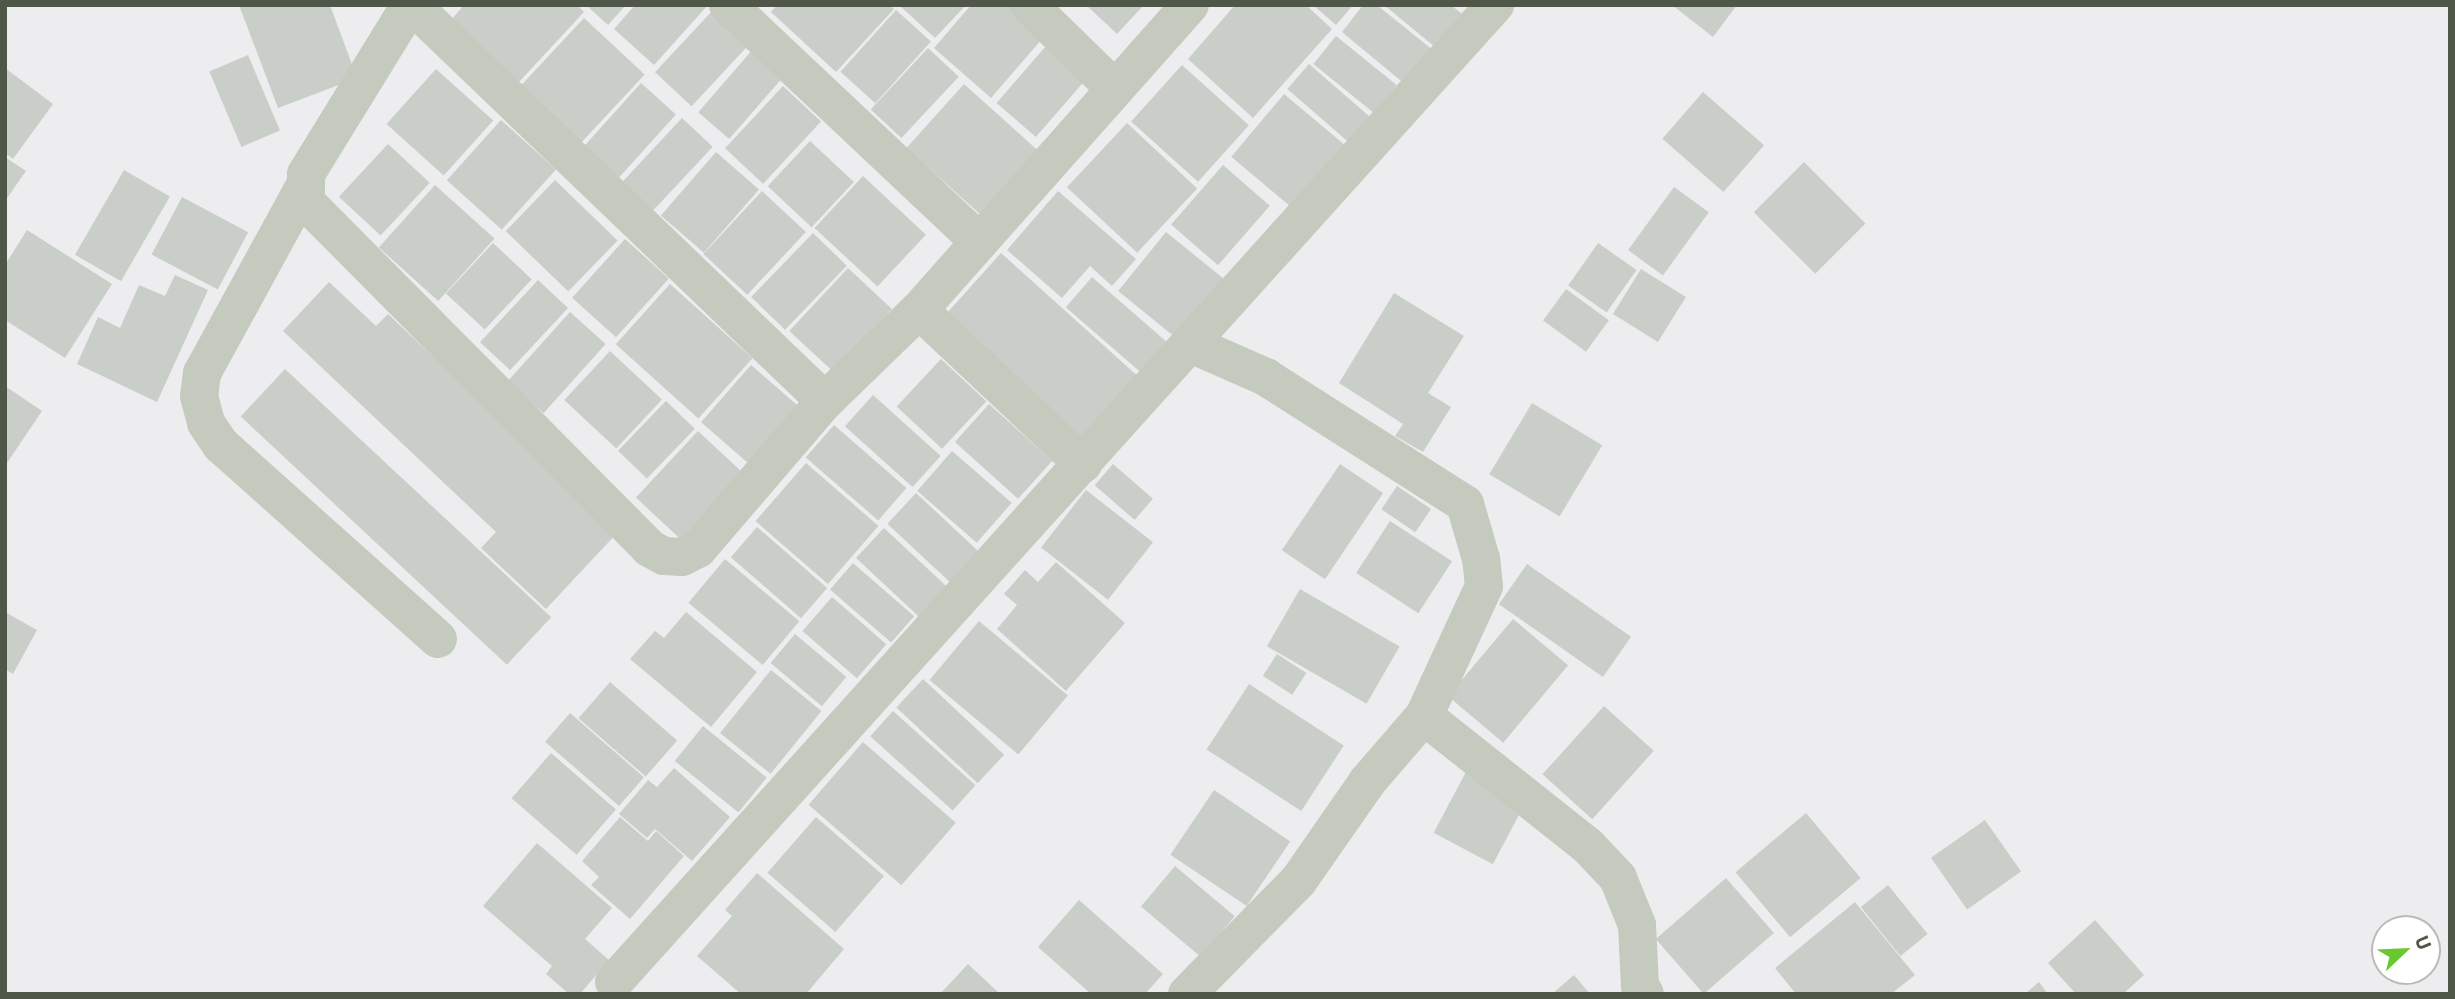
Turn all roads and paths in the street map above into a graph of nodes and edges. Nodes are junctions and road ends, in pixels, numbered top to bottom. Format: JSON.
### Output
{"nodes":[{"id":1,"x":411,"y":5,"type":"edge"},
{"id":2,"x":728,"y":5,"type":"edge"},
{"id":3,"x":1029,"y":5,"type":"edge"},
{"id":4,"x":1190,"y":5,"type":"edge"},
{"id":5,"x":1495,"y":5,"type":"edge"},
{"id":6,"x":1115,"y":89,"type":"junction"},
{"id":7,"x":304,"y":187,"type":"junction"},
{"id":8,"x":978,"y":241,"type":"junction"},
{"id":9,"x":919,"y":310,"type":"junction"},
{"id":10,"x":1193,"y":345,"type":"junction"},
{"id":11,"x":825,"y":401,"type":"junction"},
{"id":12,"x":1083,"y":464,"type":"junction"},
{"id":13,"x":438,"y":639,"type":"dead end"},
{"id":14,"x":1424,"y":716,"type":"junction"},
{"id":15,"x":614,"y":982,"type":"dead end"},
{"id":16,"x":1187,"y":994,"type":"edge"},
{"id":17,"x":1645,"y":994,"type":"edge"}],
"edges":[{"from":1,"to":7,"type":"street"},
{"from":1,"to":11,"type":"street"},
{"from":2,"to":8,"type":"street"},
{"from":3,"to":6,"type":"street"},
{"from":4,"to":6,"type":"street"},
{"from":5,"to":10,"type":"street"},
{"from":6,"to":8,"type":"street"},
{"from":7,"to":11,"type":"street"},
{"from":7,"to":13,"type":"street"},
{"from":8,"to":9,"type":"street"},
{"from":9,"to":11,"type":"street"},
{"from":9,"to":12,"type":"street"},
{"from":10,"to":12,"type":"street"},
{"from":10,"to":14,"type":"street"},
{"from":12,"to":15,"type":"street"},
{"from":14,"to":16,"type":"street"},
{"from":14,"to":17,"type":"street"}]}
